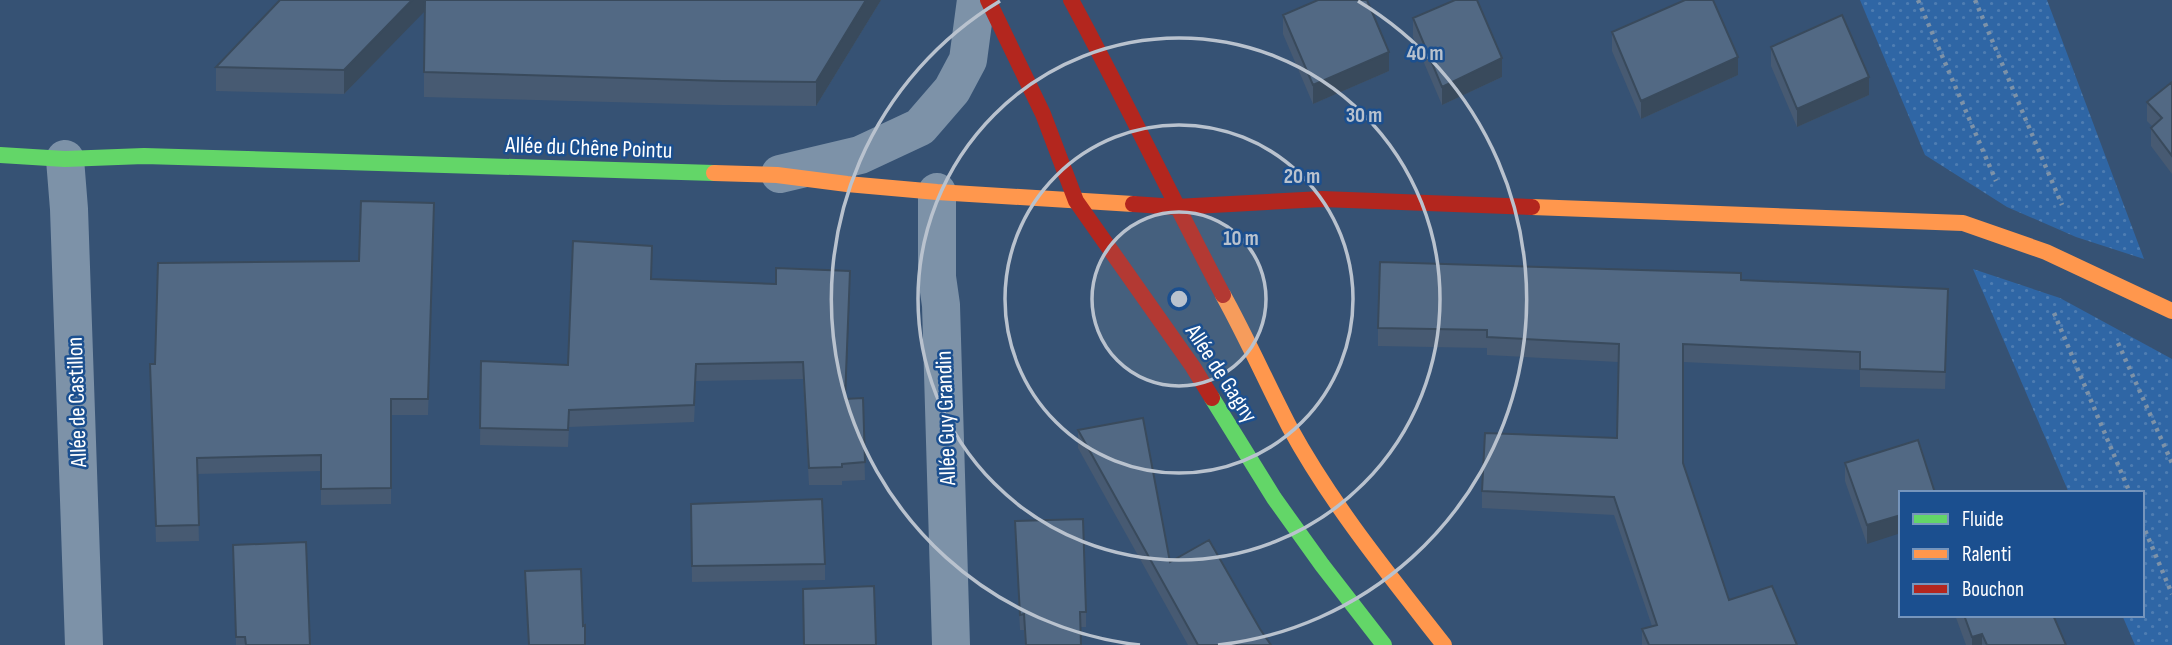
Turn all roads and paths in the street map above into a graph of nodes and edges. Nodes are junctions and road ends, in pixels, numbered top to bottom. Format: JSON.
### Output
{"nodes":[{"id":1,"x":976,"y":0,"type":"edge"},
{"id":2,"x":988,"y":0,"type":"edge"},
{"id":3,"x":1071,"y":0,"type":"edge"},
{"id":4,"x":1918,"y":0,"type":"edge"},
{"id":5,"x":0,"y":155,"type":"edge"},
{"id":6,"x":65,"y":159,"type":"junction"},
{"id":7,"x":777,"y":175,"type":"junction"},
{"id":8,"x":1997,"y":182,"type":"dead end"},
{"id":9,"x":937,"y":192,"type":"junction"},
{"id":10,"x":1076,"y":201,"type":"junction"},
{"id":11,"x":1176,"y":208,"type":"junction"},
{"id":12,"x":2051,"y":306,"type":"dead end"},
{"id":13,"x":2172,"y":312,"type":"edge"},
{"id":14,"x":2129,"y":491,"type":"edge"},
{"id":15,"x":2144,"y":528,"type":"edge"},
{"id":16,"x":2172,"y":594,"type":"edge"},
{"id":17,"x":84,"y":645,"type":"edge"},
{"id":18,"x":951,"y":645,"type":"edge"},
{"id":19,"x":1384,"y":645,"type":"edge"},
{"id":20,"x":1444,"y":645,"type":"edge"}],
"edges":[{"from":1,"to":7,"type":"street"},
{"from":2,"to":10,"type":"street","name":"Allée de Gagny"},
{"from":3,"to":11,"type":"street","name":"Allée de Gagny"},
{"from":4,"to":8,"type":"path"},
{"from":5,"to":6,"type":"street","name":"Allée du Chêne Pointu"},
{"from":6,"to":7,"type":"street","name":"Allée du Chêne Pointu"},
{"from":6,"to":17,"type":"street","name":"Allée de Castillon"},
{"from":7,"to":9,"type":"street","name":"Allée du Chêne Pointu"},
{"from":9,"to":10,"type":"street","name":"Allée du Chêne Pointu"},
{"from":9,"to":18,"type":"street","name":"Allée Guy Grandin"},
{"from":10,"to":11,"type":"street","name":"Allée du Chêne Pointu"},
{"from":10,"to":19,"type":"street","name":"Allée de Gagny"},
{"from":11,"to":13,"type":"street","name":"Allée du Chêne Pointu"},
{"from":11,"to":20,"type":"street","name":"Allée de Gagny"},
{"from":12,"to":14,"type":"path"},
{"from":15,"to":16,"type":"path"}]}
